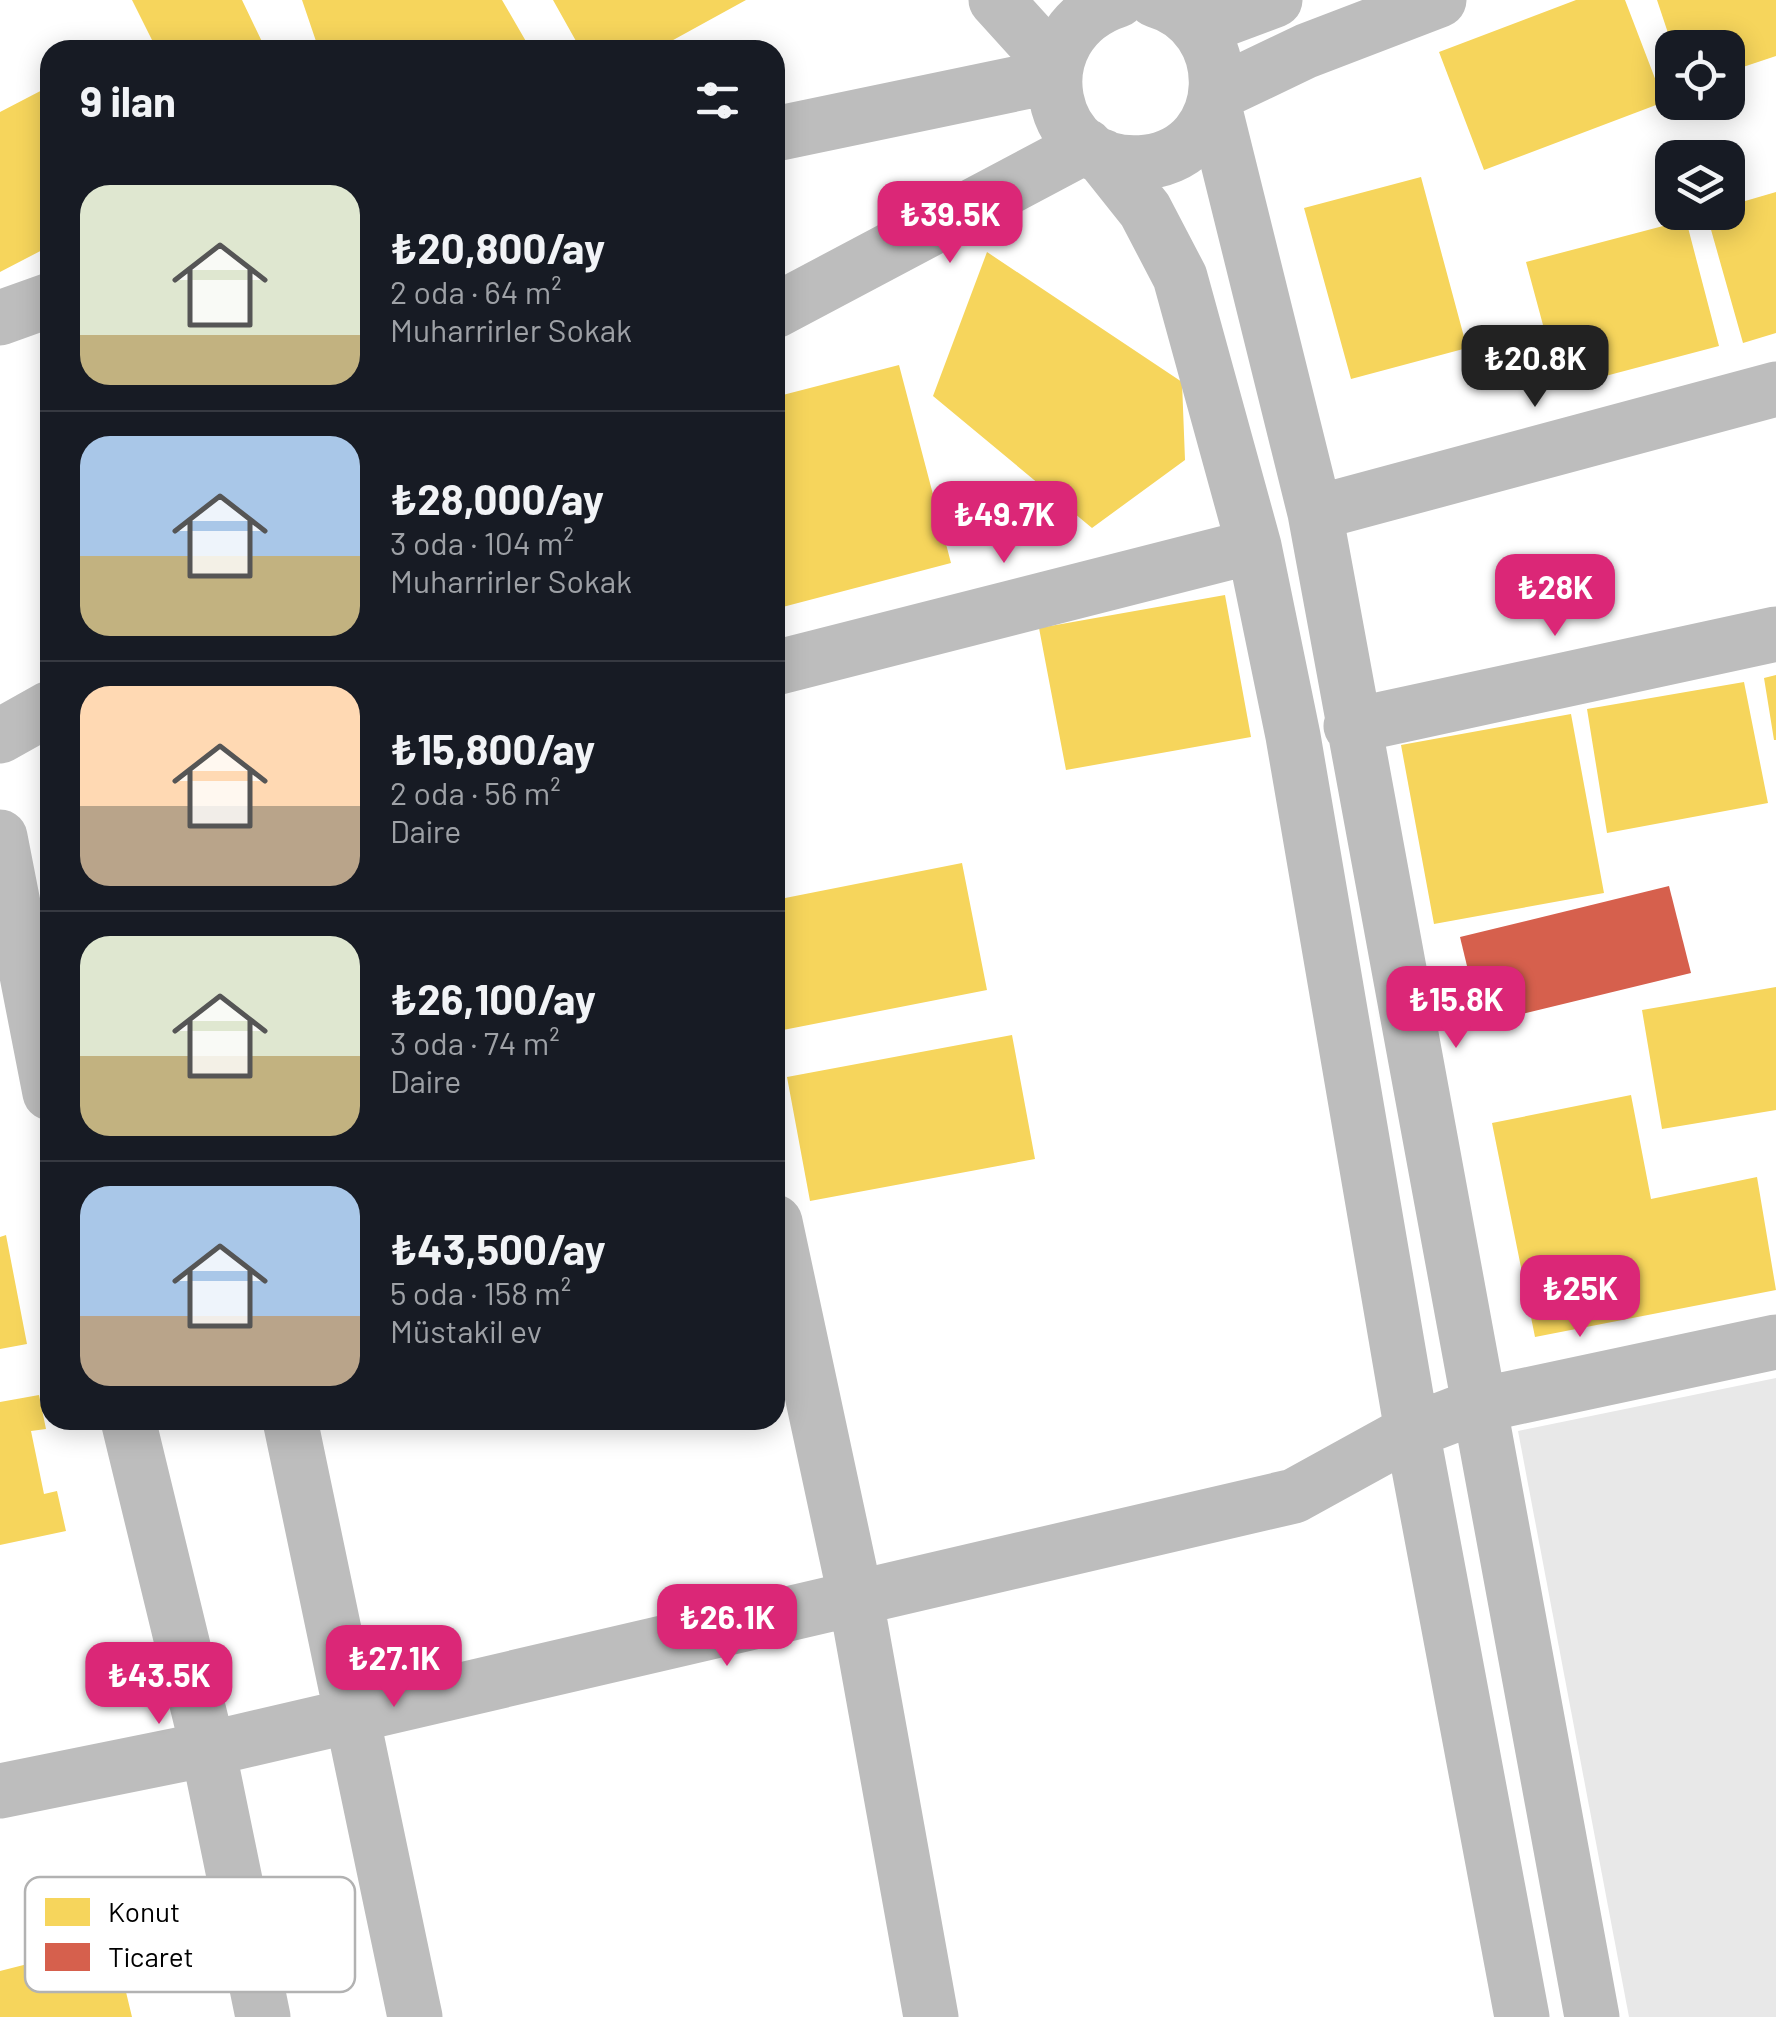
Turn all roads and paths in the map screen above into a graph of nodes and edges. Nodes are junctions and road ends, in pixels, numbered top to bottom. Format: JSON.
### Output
{"nodes":[{"id":1,"x":996,"y":0,"type":"edge"},
{"id":2,"x":1118,"y":0,"type":"edge"},
{"id":3,"x":1155,"y":0,"type":"edge"},
{"id":4,"x":1274,"y":0,"type":"edge"},
{"id":5,"x":1439,"y":0,"type":"edge"},
{"id":6,"x":1200,"y":28,"type":"junction"},
{"id":7,"x":1054,"y":70,"type":"junction"},
{"id":8,"x":1216,"y":100,"type":"junction"},
{"id":9,"x":785,"y":132,"type":"edge"},
{"id":10,"x":1094,"y":151,"type":"junction"},
{"id":11,"x":40,"y":304,"type":"edge"},
{"id":12,"x":785,"y":306,"type":"edge"},
{"id":13,"x":0,"y":318,"type":"edge"},
{"id":14,"x":1776,"y":388,"type":"edge"},
{"id":15,"x":1315,"y":513,"type":"junction"},
{"id":16,"x":1254,"y":546,"type":"junction"},
{"id":17,"x":1776,"y":634,"type":"edge"},
{"id":18,"x":785,"y":665,"type":"edge"},
{"id":19,"x":40,"y":714,"type":"edge"},
{"id":20,"x":1352,"y":726,"type":"junction"},
{"id":21,"x":0,"y":736,"type":"edge"},
{"id":22,"x":18,"y":851,"type":"edge"},
{"id":23,"x":40,"y":1017,"type":"edge"},
{"id":24,"x":785,"y":1269,"type":"edge"},
{"id":25,"x":1776,"y":1342,"type":"edge"},
{"id":26,"x":1480,"y":1405,"type":"junction"},
{"id":27,"x":130,"y":1430,"type":"edge"},
{"id":28,"x":292,"y":1430,"type":"edge"},
{"id":29,"x":1412,"y":1432,"type":"junction"},
{"id":30,"x":855,"y":1595,"type":"junction"},
{"id":31,"x":352,"y":1715,"type":"junction"},
{"id":32,"x":208,"y":1748,"type":"junction"},
{"id":33,"x":0,"y":1792,"type":"edge"},
{"id":34,"x":234,"y":1877,"type":"edge"},
{"id":35,"x":257,"y":1992,"type":"edge"},
{"id":36,"x":262,"y":2017,"type":"edge"},
{"id":37,"x":416,"y":2017,"type":"edge"},
{"id":38,"x":931,"y":2017,"type":"edge"},
{"id":39,"x":1522,"y":2017,"type":"edge"},
{"id":40,"x":1592,"y":2017,"type":"edge"}],
"edges":[{"from":1,"to":7,"type":"street"},
{"from":2,"to":7,"type":"street"},
{"from":3,"to":6,"type":"street"},
{"from":4,"to":6,"type":"street"},
{"from":5,"to":8,"type":"street"},
{"from":6,"to":8,"type":"street"},
{"from":7,"to":9,"type":"street"},
{"from":7,"to":10,"type":"street"},
{"from":8,"to":10,"type":"street"},
{"from":8,"to":15,"type":"street"},
{"from":10,"to":12,"type":"street"},
{"from":10,"to":16,"type":"street"},
{"from":11,"to":13,"type":"street"},
{"from":14,"to":15,"type":"street"},
{"from":15,"to":20,"type":"street"},
{"from":16,"to":18,"type":"street"},
{"from":16,"to":29,"type":"street"},
{"from":17,"to":20,"type":"street"},
{"from":19,"to":21,"type":"street"},
{"from":20,"to":26,"type":"street"},
{"from":22,"to":23,"type":"street"},
{"from":24,"to":30,"type":"street"},
{"from":25,"to":26,"type":"street"},
{"from":26,"to":29,"type":"street"},
{"from":26,"to":40,"type":"street"},
{"from":27,"to":32,"type":"street"},
{"from":28,"to":31,"type":"street"},
{"from":29,"to":30,"type":"street"},
{"from":29,"to":39,"type":"street"},
{"from":30,"to":31,"type":"street"},
{"from":30,"to":38,"type":"street"},
{"from":31,"to":32,"type":"street"},
{"from":31,"to":37,"type":"street"},
{"from":32,"to":33,"type":"street"},
{"from":32,"to":34,"type":"street"},
{"from":35,"to":36,"type":"street"}]}
